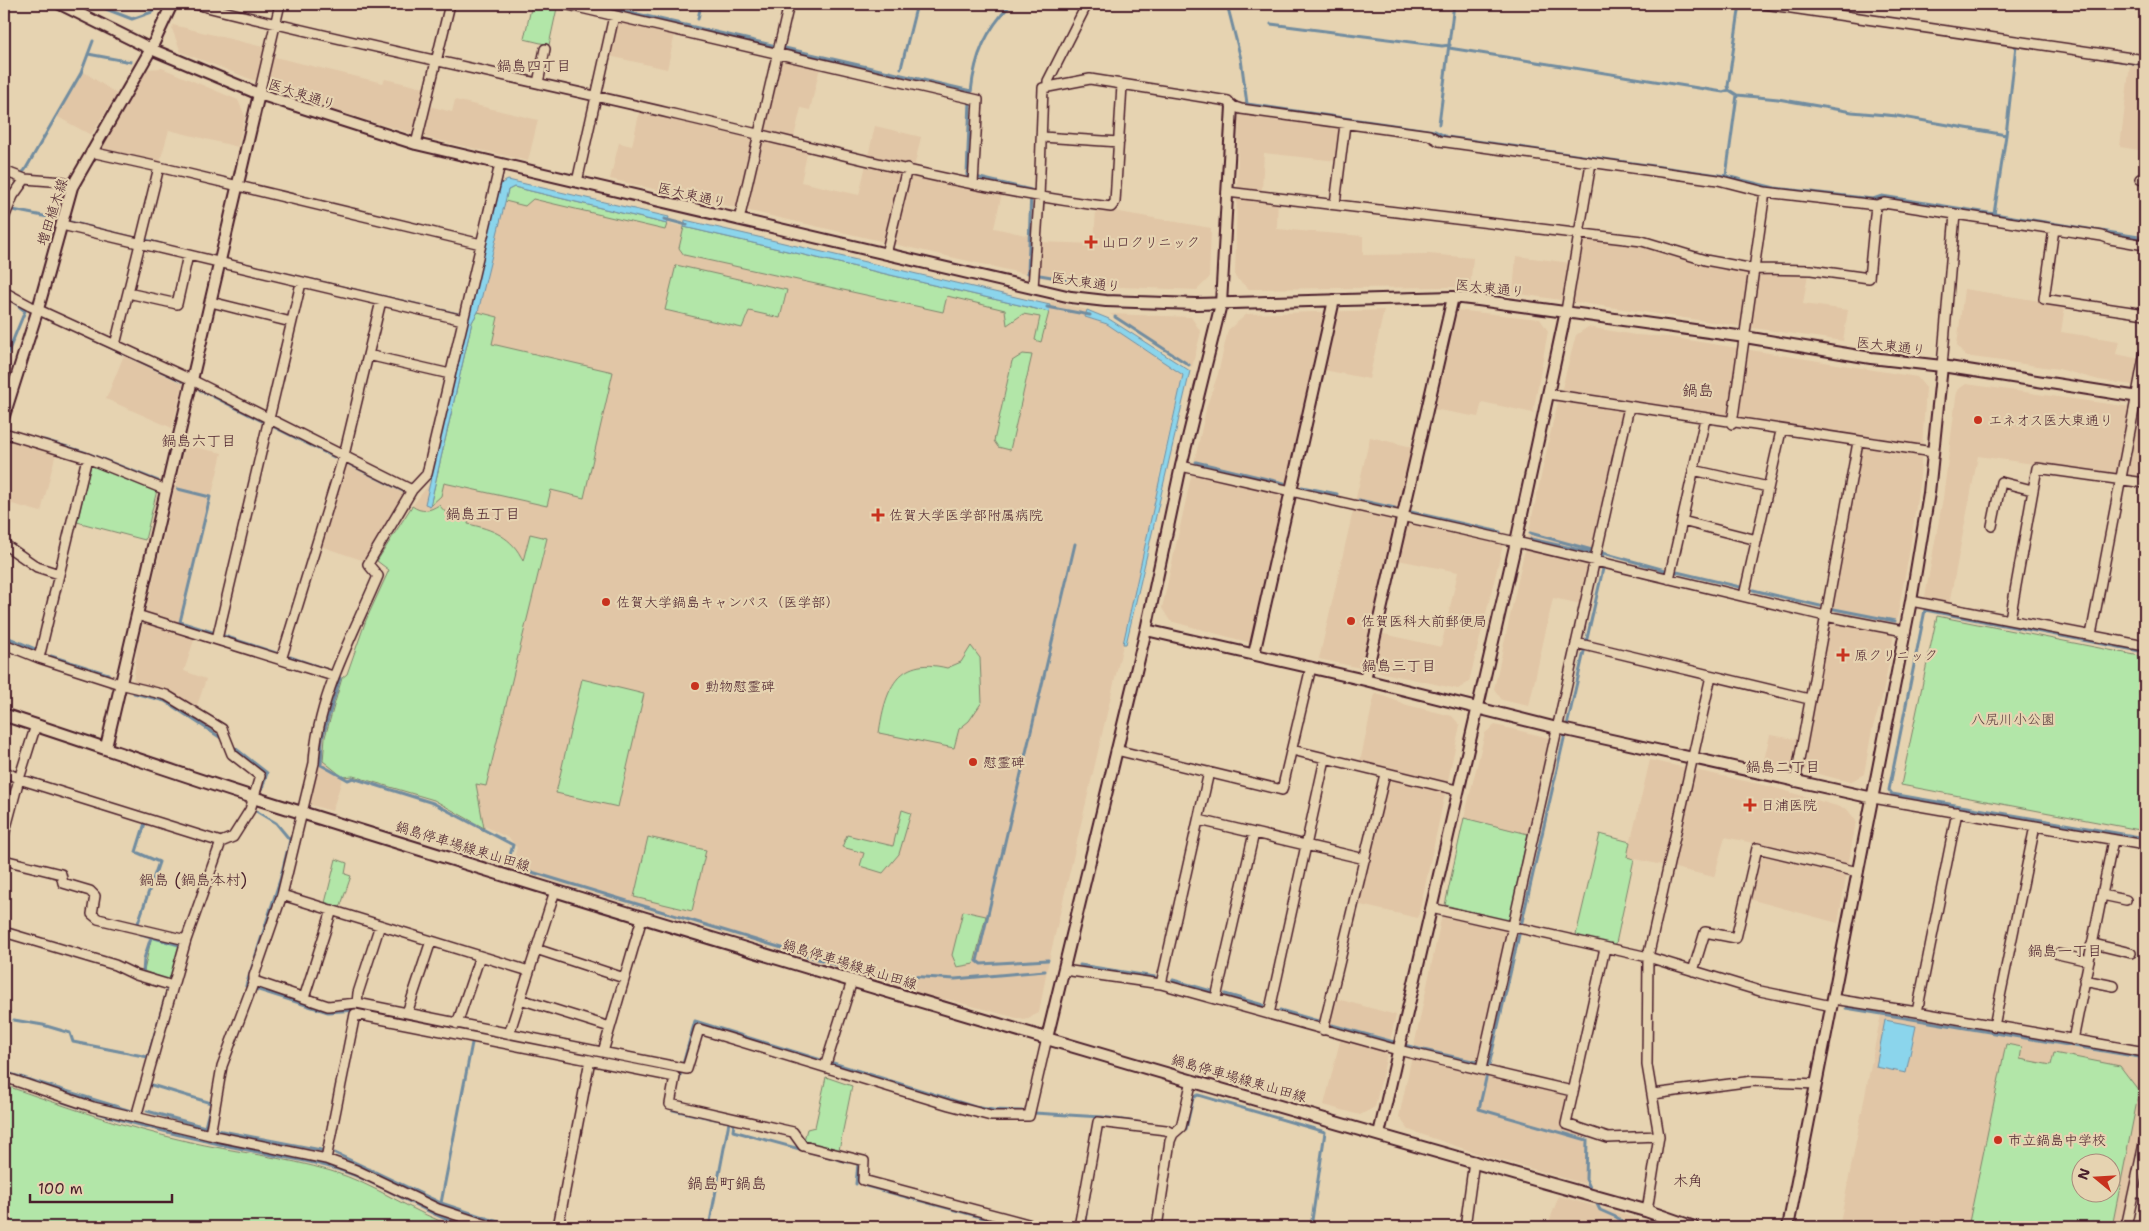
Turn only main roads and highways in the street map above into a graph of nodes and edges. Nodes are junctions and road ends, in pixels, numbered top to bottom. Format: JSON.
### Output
{"nodes":[{"id":1,"x":4,"y":715,"type":"edge"},
{"id":2,"x":1693,"y":1227,"type":"edge"}],
"edges":[{"from":1,"to":2,"type":"main road","name":"鍋島停車場線東山田線"}]}
